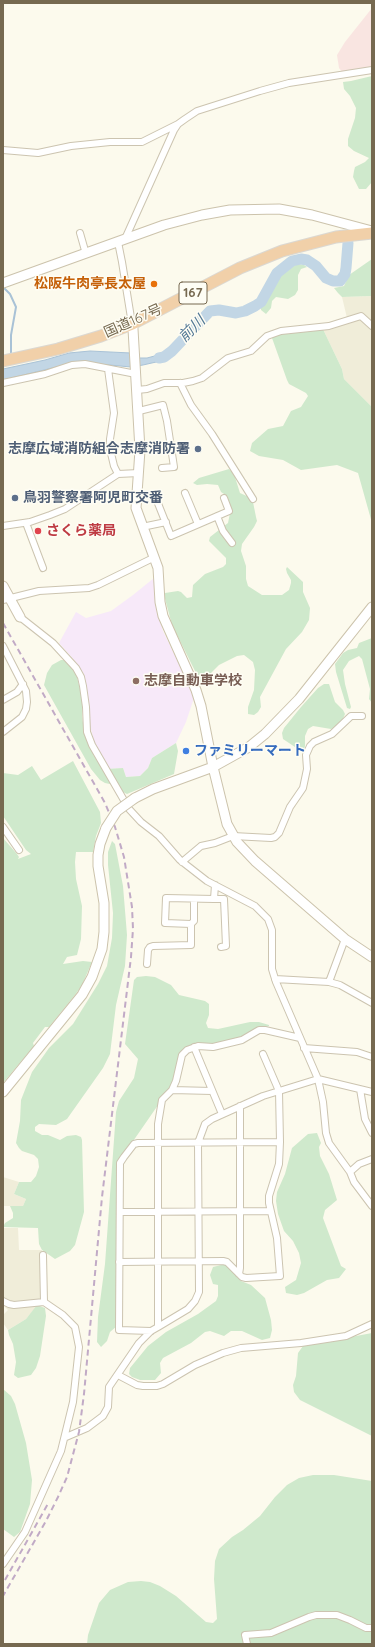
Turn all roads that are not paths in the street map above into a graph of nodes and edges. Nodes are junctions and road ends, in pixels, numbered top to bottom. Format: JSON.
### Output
{"nodes":[{"id":1,"x":372,"y":70,"type":"edge"},
{"id":2,"x":178,"y":124,"type":"junction"},
{"id":3,"x":3,"y":150,"type":"edge"},
{"id":4,"x":372,"y":232,"type":"edge"},
{"id":5,"x":80,"y":233,"type":"dead end"},
{"id":6,"x":122,"y":240,"type":"junction"},
{"id":7,"x":86,"y":254,"type":"junction"},
{"id":8,"x":3,"y":283,"type":"edge"},
{"id":9,"x":132,"y":324,"type":"junction"},
{"id":10,"x":372,"y":326,"type":"edge"},
{"id":11,"x":9,"y":360,"type":"edge"},
{"id":12,"x":108,"y":369,"type":"junction"},
{"id":13,"x":136,"y":372,"type":"junction"},
{"id":14,"x":3,"y":383,"type":"edge"},
{"id":15,"x":180,"y":383,"type":"junction"},
{"id":16,"x":137,"y":390,"type":"junction"},
{"id":17,"x":139,"y":411,"type":"junction"},
{"id":18,"x":162,"y":468,"type":"dead end"},
{"id":19,"x":139,"y":472,"type":"junction"},
{"id":20,"x":118,"y":474,"type":"junction"},
{"id":21,"x":185,"y":493,"type":"dead end"},
{"id":22,"x":224,"y":498,"type":"dead end"},
{"id":23,"x":254,"y":499,"type":"dead end"},
{"id":24,"x":157,"y":501,"type":"dead end"},
{"id":25,"x":217,"y":516,"type":"junction"},
{"id":26,"x":166,"y":522,"type":"junction"},
{"id":27,"x":26,"y":523,"type":"junction"},
{"id":28,"x":198,"y":524,"type":"junction"},
{"id":29,"x":3,"y":526,"type":"edge"},
{"id":30,"x":142,"y":527,"type":"junction"},
{"id":31,"x":232,"y":543,"type":"dead end"},
{"id":32,"x":154,"y":557,"type":"junction"},
{"id":33,"x":43,"y":568,"type":"dead end"},
{"id":34,"x":3,"y":586,"type":"edge"},
{"id":35,"x":6,"y":599,"type":"edge"},
{"id":36,"x":372,"y":606,"type":"edge"},
{"id":37,"x":20,"y":616,"type":"joint"},
{"id":38,"x":4,"y":651,"type":"edge"},
{"id":39,"x":23,"y":684,"type":"junction"},
{"id":40,"x":3,"y":700,"type":"edge"},
{"id":41,"x":362,"y":716,"type":"dead end"},
{"id":42,"x":3,"y":732,"type":"edge"},
{"id":43,"x":213,"y":767,"type":"junction"},
{"id":44,"x":3,"y":827,"type":"edge"},
{"id":45,"x":233,"y":836,"type":"junction"},
{"id":46,"x":19,"y":850,"type":"dead end"},
{"id":47,"x":182,"y":862,"type":"junction"},
{"id":48,"x":215,"y":885,"type":"junction"},
{"id":49,"x":194,"y":899,"type":"junction"},
{"id":50,"x":214,"y":899,"type":"junction"},
{"id":51,"x":191,"y":924,"type":"junction"},
{"id":52,"x":345,"y":939,"type":"junction"},
{"id":53,"x":221,"y":947,"type":"dead end"},
{"id":54,"x":372,"y":957,"type":"edge"},
{"id":55,"x":147,"y":964,"type":"dead end"},
{"id":56,"x":275,"y":979,"type":"junction"},
{"id":57,"x":329,"y":982,"type":"junction"},
{"id":58,"x":372,"y":1003,"type":"edge"},
{"id":59,"x":300,"y":1038,"type":"junction"},
{"id":60,"x":194,"y":1047,"type":"junction"},
{"id":61,"x":304,"y":1048,"type":"junction"},
{"id":62,"x":263,"y":1054,"type":"dead end"},
{"id":63,"x":372,"y":1057,"type":"edge"},
{"id":64,"x":318,"y":1079,"type":"junction"},
{"id":65,"x":172,"y":1090,"type":"junction"},
{"id":66,"x":360,"y":1090,"type":"junction"},
{"id":67,"x":212,"y":1091,"type":"junction"},
{"id":68,"x":279,"y":1091,"type":"junction"},
{"id":69,"x":3,"y":1092,"type":"edge"},
{"id":70,"x":372,"y":1092,"type":"edge"},
{"id":71,"x":240,"y":1106,"type":"junction"},
{"id":72,"x":222,"y":1114,"type":"junction"},
{"id":73,"x":372,"y":1133,"type":"edge"},
{"id":74,"x":280,"y":1142,"type":"junction"},
{"id":75,"x":240,"y":1143,"type":"junction"},
{"id":76,"x":157,"y":1144,"type":"junction"},
{"id":77,"x":198,"y":1144,"type":"junction"},
{"id":78,"x":372,"y":1159,"type":"edge"},
{"id":79,"x":350,"y":1172,"type":"junction"},
{"id":80,"x":372,"y":1206,"type":"edge"},
{"id":81,"x":199,"y":1211,"type":"junction"},
{"id":82,"x":239,"y":1211,"type":"junction"},
{"id":83,"x":270,"y":1211,"type":"junction"},
{"id":84,"x":120,"y":1212,"type":"junction"},
{"id":85,"x":158,"y":1212,"type":"junction"},
{"id":86,"x":43,"y":1255,"type":"dead end"},
{"id":87,"x":119,"y":1262,"type":"junction"},
{"id":88,"x":199,"y":1262,"type":"junction"},
{"id":89,"x":158,"y":1263,"type":"junction"},
{"id":90,"x":239,"y":1274,"type":"junction"},
{"id":91,"x":3,"y":1301,"type":"edge"},
{"id":92,"x":44,"y":1302,"type":"junction"},
{"id":93,"x":372,"y":1324,"type":"edge"},
{"id":94,"x":158,"y":1327,"type":"junction"},
{"id":95,"x":151,"y":1331,"type":"junction"},
{"id":96,"x":118,"y":1374,"type":"junction"},
{"id":97,"x":66,"y":1437,"type":"junction"},
{"id":98,"x":3,"y":1564,"type":"edge"},
{"id":99,"x":372,"y":1628,"type":"edge"},
{"id":100,"x":247,"y":1644,"type":"edge"}],
"edges":[{"from":1,"to":2,"type":"street"},
{"from":2,"to":3,"type":"street"},
{"from":2,"to":6,"type":"street"},
{"from":4,"to":6,"type":"street"},
{"from":4,"to":9,"type":"highway","name":"国道167号","number":"167"},
{"from":5,"to":7,"type":"street"},
{"from":6,"to":7,"type":"street"},
{"from":6,"to":9,"type":"street"},
{"from":7,"to":8,"type":"street"},
{"from":9,"to":11,"type":"highway","name":"国道167号","number":"167"},
{"from":9,"to":13,"type":"street"},
{"from":10,"to":15,"type":"street"},
{"from":12,"to":13,"type":"street"},
{"from":12,"to":14,"type":"street"},
{"from":12,"to":20,"type":"street"},
{"from":13,"to":16,"type":"street"},
{"from":15,"to":16,"type":"street"},
{"from":15,"to":23,"type":"street"},
{"from":16,"to":17,"type":"street"},
{"from":17,"to":18,"type":"street"},
{"from":17,"to":19,"type":"street"},
{"from":19,"to":20,"type":"street"},
{"from":19,"to":30,"type":"street"},
{"from":20,"to":27,"type":"street"},
{"from":21,"to":28,"type":"street"},
{"from":22,"to":25,"type":"street"},
{"from":24,"to":26,"type":"street"},
{"from":25,"to":28,"type":"street"},
{"from":25,"to":31,"type":"street"},
{"from":26,"to":28,"type":"street"},
{"from":26,"to":30,"type":"street"},
{"from":27,"to":29,"type":"street"},
{"from":27,"to":33,"type":"street"},
{"from":30,"to":32,"type":"street"},
{"from":32,"to":35,"type":"street"},
{"from":32,"to":43,"type":"street"},
{"from":34,"to":35,"type":"street"},
{"from":35,"to":37,"type":"street"},
{"from":36,"to":43,"type":"street"},
{"from":37,"to":47,"type":"street"},
{"from":38,"to":39,"type":"street"},
{"from":39,"to":40,"type":"street"},
{"from":39,"to":42,"type":"street"},
{"from":41,"to":45,"type":"street"},
{"from":43,"to":45,"type":"street"},
{"from":43,"to":69,"type":"street","bridge":true},
{"from":44,"to":46,"type":"street"},
{"from":45,"to":47,"type":"street"},
{"from":45,"to":52,"type":"street"},
{"from":47,"to":48,"type":"street"},
{"from":48,"to":50,"type":"street"},
{"from":48,"to":56,"type":"street"},
{"from":49,"to":50,"type":"street"},
{"from":49,"to":51,"type":"street"},
{"from":49,"to":51,"type":"street"},
{"from":50,"to":53,"type":"street"},
{"from":51,"to":55,"type":"street"},
{"from":52,"to":54,"type":"street"},
{"from":52,"to":57,"type":"street"},
{"from":56,"to":57,"type":"street"},
{"from":56,"to":59,"type":"street"},
{"from":57,"to":58,"type":"street"},
{"from":59,"to":60,"type":"street"},
{"from":59,"to":61,"type":"street"},
{"from":60,"to":65,"type":"street"},
{"from":60,"to":67,"type":"street"},
{"from":61,"to":63,"type":"street"},
{"from":61,"to":64,"type":"street"},
{"from":62,"to":68,"type":"street"},
{"from":64,"to":66,"type":"street"},
{"from":64,"to":68,"type":"street"},
{"from":64,"to":79,"type":"street"},
{"from":65,"to":67,"type":"street"},
{"from":65,"to":76,"type":"street"},
{"from":66,"to":70,"type":"street"},
{"from":66,"to":73,"type":"street"},
{"from":67,"to":72,"type":"street"},
{"from":68,"to":71,"type":"street"},
{"from":68,"to":74,"type":"street"},
{"from":71,"to":72,"type":"street"},
{"from":71,"to":75,"type":"street"},
{"from":72,"to":77,"type":"street"},
{"from":74,"to":75,"type":"street"},
{"from":74,"to":83,"type":"street"},
{"from":75,"to":77,"type":"street"},
{"from":75,"to":82,"type":"street"},
{"from":76,"to":77,"type":"street"},
{"from":76,"to":84,"type":"street"},
{"from":76,"to":85,"type":"street"},
{"from":77,"to":81,"type":"street"},
{"from":78,"to":79,"type":"street"},
{"from":79,"to":80,"type":"street"},
{"from":81,"to":82,"type":"street"},
{"from":81,"to":85,"type":"street"},
{"from":81,"to":88,"type":"street"},
{"from":82,"to":83,"type":"street"},
{"from":82,"to":90,"type":"street"},
{"from":83,"to":90,"type":"street"},
{"from":84,"to":85,"type":"street"},
{"from":84,"to":87,"type":"street"},
{"from":85,"to":89,"type":"street"},
{"from":86,"to":92,"type":"street"},
{"from":87,"to":89,"type":"street"},
{"from":87,"to":95,"type":"street"},
{"from":88,"to":89,"type":"street"},
{"from":88,"to":90,"type":"street"},
{"from":88,"to":94,"type":"street"},
{"from":89,"to":94,"type":"street"},
{"from":91,"to":92,"type":"street"},
{"from":92,"to":97,"type":"street"},
{"from":93,"to":96,"type":"street"},
{"from":94,"to":95,"type":"street"},
{"from":95,"to":96,"type":"street"},
{"from":96,"to":97,"type":"street"},
{"from":97,"to":98,"type":"street"},
{"from":99,"to":100,"type":"street"}]}
